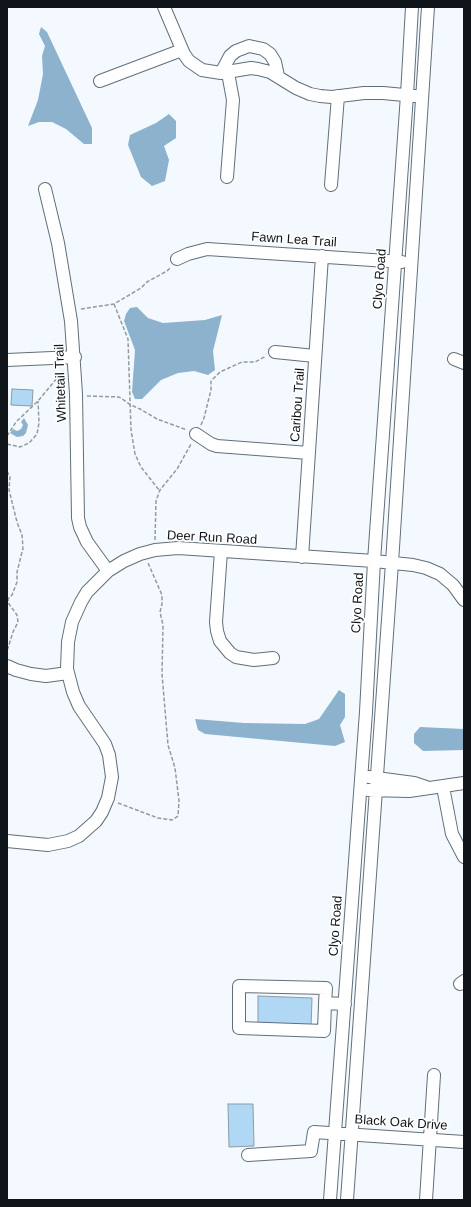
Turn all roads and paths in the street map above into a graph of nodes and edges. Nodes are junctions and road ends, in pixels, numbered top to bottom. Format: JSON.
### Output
{"nodes":[{"id":1,"x":164,"y":7,"type":"edge"},
{"id":2,"x":412,"y":7,"type":"edge"},
{"id":3,"x":428,"y":7,"type":"edge"},
{"id":4,"x":182,"y":50,"type":"junction"},
{"id":5,"x":225,"y":73,"type":"junction"},
{"id":6,"x":278,"y":76,"type":"junction"},
{"id":7,"x":100,"y":81,"type":"dead end"},
{"id":8,"x":407,"y":95,"type":"junction"},
{"id":9,"x":338,"y":96,"type":"junction"},
{"id":10,"x":422,"y":97,"type":"junction"},
{"id":11,"x":227,"y":177,"type":"dead end"},
{"id":12,"x":331,"y":185,"type":"dead end"},
{"id":13,"x":45,"y":189,"type":"dead end"},
{"id":14,"x":322,"y":256,"type":"junction"},
{"id":15,"x":177,"y":259,"type":"joint"},
{"id":16,"x":395,"y":262,"type":"junction"},
{"id":17,"x":411,"y":262,"type":"junction"},
{"id":18,"x":114,"y":304,"type":"junction"},
{"id":19,"x":70,"y":308,"type":"junction"},
{"id":20,"x":275,"y":352,"type":"joint"},
{"id":21,"x":315,"y":356,"type":"junction"},
{"id":22,"x":75,"y":358,"type":"junction"},
{"id":23,"x":7,"y":360,"type":"edge"},
{"id":24,"x":76,"y":394,"type":"junction"},
{"id":25,"x":38,"y":401,"type":"junction"},
{"id":26,"x":131,"y":405,"type":"junction"},
{"id":27,"x":196,"y":434,"type":"junction"},
{"id":28,"x":7,"y":436,"type":"edge"},
{"id":29,"x":7,"y":444,"type":"edge"},
{"id":30,"x":309,"y":453,"type":"junction"},
{"id":31,"x":7,"y":471,"type":"edge"},
{"id":32,"x":160,"y":490,"type":"junction"},
{"id":33,"x":155,"y":550,"type":"junction"},
{"id":34,"x":221,"y":551,"type":"junction"},
{"id":35,"x":140,"y":554,"type":"junction"},
{"id":36,"x":302,"y":556,"type":"junction"},
{"id":37,"x":374,"y":561,"type":"junction"},
{"id":38,"x":392,"y":563,"type":"junction"},
{"id":39,"x":108,"y":571,"type":"junction"},
{"id":40,"x":464,"y":600,"type":"edge"},
{"id":41,"x":7,"y":651,"type":"edge"},
{"id":42,"x":273,"y":658,"type":"dead end"},
{"id":43,"x":7,"y":666,"type":"edge"},
{"id":44,"x":68,"y":673,"type":"junction"},
{"id":45,"x":361,"y":776,"type":"junction"},
{"id":46,"x":376,"y":778,"type":"junction"},
{"id":47,"x":464,"y":783,"type":"edge"},
{"id":48,"x":437,"y":788,"type":"junction"},
{"id":49,"x":360,"y":789,"type":"junction"},
{"id":50,"x":375,"y":790,"type":"junction"},
{"id":51,"x":108,"y":798,"type":"junction"},
{"id":52,"x":7,"y":841,"type":"edge"},
{"id":53,"x":464,"y":857,"type":"edge"},
{"id":54,"x":325,"y":1003,"type":"junction"},
{"id":55,"x":345,"y":1004,"type":"junction"},
{"id":56,"x":434,"y":1074,"type":"dead end"},
{"id":57,"x":336,"y":1133,"type":"junction"},
{"id":58,"x":351,"y":1134,"type":"junction"},
{"id":59,"x":430,"y":1139,"type":"junction"},
{"id":60,"x":464,"y":1142,"type":"edge"},
{"id":61,"x":248,"y":1155,"type":"dead end"},
{"id":62,"x":330,"y":1200,"type":"edge"},
{"id":63,"x":347,"y":1200,"type":"edge"},
{"id":64,"x":426,"y":1200,"type":"edge"}],
"edges":[{"from":1,"to":4,"type":"street"},
{"from":2,"to":8,"type":"street","name":"Clyo Road"},
{"from":3,"to":10,"type":"street"},
{"from":4,"to":5,"type":"street"},
{"from":4,"to":7,"type":"street"},
{"from":5,"to":6,"type":"street"},
{"from":5,"to":6,"type":"street"},
{"from":5,"to":11,"type":"street"},
{"from":6,"to":9,"type":"street"},
{"from":8,"to":9,"type":"street"},
{"from":8,"to":10,"type":"street"},
{"from":8,"to":16,"type":"street","name":"Clyo Road"},
{"from":9,"to":12,"type":"street"},
{"from":10,"to":17,"type":"street"},
{"from":13,"to":19,"type":"street","name":"Whitetail Trail"},
{"from":14,"to":15,"type":"street","name":"Fawn Lea Trail"},
{"from":14,"to":16,"type":"street","name":"Fawn Lea Trail"},
{"from":14,"to":21,"type":"street","name":"Caribou Trail"},
{"from":15,"to":18,"type":"path"},
{"from":16,"to":17,"type":"street","name":"Fawn Lea Trail"},
{"from":16,"to":37,"type":"street","name":"Clyo Road"},
{"from":17,"to":38,"type":"street"},
{"from":18,"to":19,"type":"path"},
{"from":18,"to":26,"type":"path"},
{"from":19,"to":22,"type":"street","name":"Whitetail Trail"},
{"from":20,"to":21,"type":"street"},
{"from":20,"to":27,"type":"path"},
{"from":21,"to":30,"type":"street","name":"Caribou Trail"},
{"from":22,"to":23,"type":"street"},
{"from":22,"to":24,"type":"street","name":"Whitetail Trail"},
{"from":22,"to":25,"type":"path"},
{"from":24,"to":26,"type":"path"},
{"from":24,"to":39,"type":"street","name":"Whitetail Trail"},
{"from":25,"to":28,"type":"path"},
{"from":25,"to":29,"type":"path"},
{"from":26,"to":27,"type":"path"},
{"from":26,"to":32,"type":"path"},
{"from":27,"to":30,"type":"street"},
{"from":27,"to":32,"type":"path"},
{"from":30,"to":36,"type":"street","name":"Caribou Trail"},
{"from":31,"to":41,"type":"path"},
{"from":32,"to":33,"type":"path"},
{"from":33,"to":34,"type":"street","name":"Deer Run Road"},
{"from":33,"to":35,"type":"street","name":"Deer Run Road"},
{"from":34,"to":36,"type":"street","name":"Deer Run Road"},
{"from":34,"to":42,"type":"street"},
{"from":35,"to":39,"type":"street","name":"Deer Run Road"},
{"from":35,"to":51,"type":"path"},
{"from":36,"to":37,"type":"street","name":"Deer Run Road"},
{"from":37,"to":38,"type":"street","name":"Deer Run Road"},
{"from":37,"to":45,"type":"street","name":"Clyo Road"},
{"from":38,"to":40,"type":"street","name":"Deer Run Road"},
{"from":38,"to":46,"type":"street"},
{"from":39,"to":44,"type":"street","name":"Deer Run Road"},
{"from":43,"to":44,"type":"street"},
{"from":44,"to":51,"type":"street","name":"Deer Run Road"},
{"from":45,"to":46,"type":"street"},
{"from":45,"to":49,"type":"street","name":"Clyo Road"},
{"from":46,"to":48,"type":"street"},
{"from":46,"to":50,"type":"street"},
{"from":47,"to":48,"type":"street"},
{"from":48,"to":50,"type":"street"},
{"from":48,"to":53,"type":"street"},
{"from":49,"to":50,"type":"street"},
{"from":49,"to":55,"type":"street","name":"Clyo Road"},
{"from":50,"to":58,"type":"street"},
{"from":51,"to":52,"type":"street","name":"Deer Run Road"},
{"from":54,"to":54,"type":"street"},
{"from":54,"to":55,"type":"street"},
{"from":55,"to":57,"type":"street","name":"Clyo Road"},
{"from":56,"to":59,"type":"street"},
{"from":57,"to":58,"type":"street","name":"Black Oak Drive"},
{"from":57,"to":61,"type":"street","name":"Black Oak Drive"},
{"from":57,"to":62,"type":"street","name":"Clyo Road"},
{"from":58,"to":59,"type":"street","name":"Black Oak Drive"},
{"from":58,"to":63,"type":"street"},
{"from":59,"to":60,"type":"street","name":"Black Oak Drive"},
{"from":59,"to":64,"type":"street"}]}
